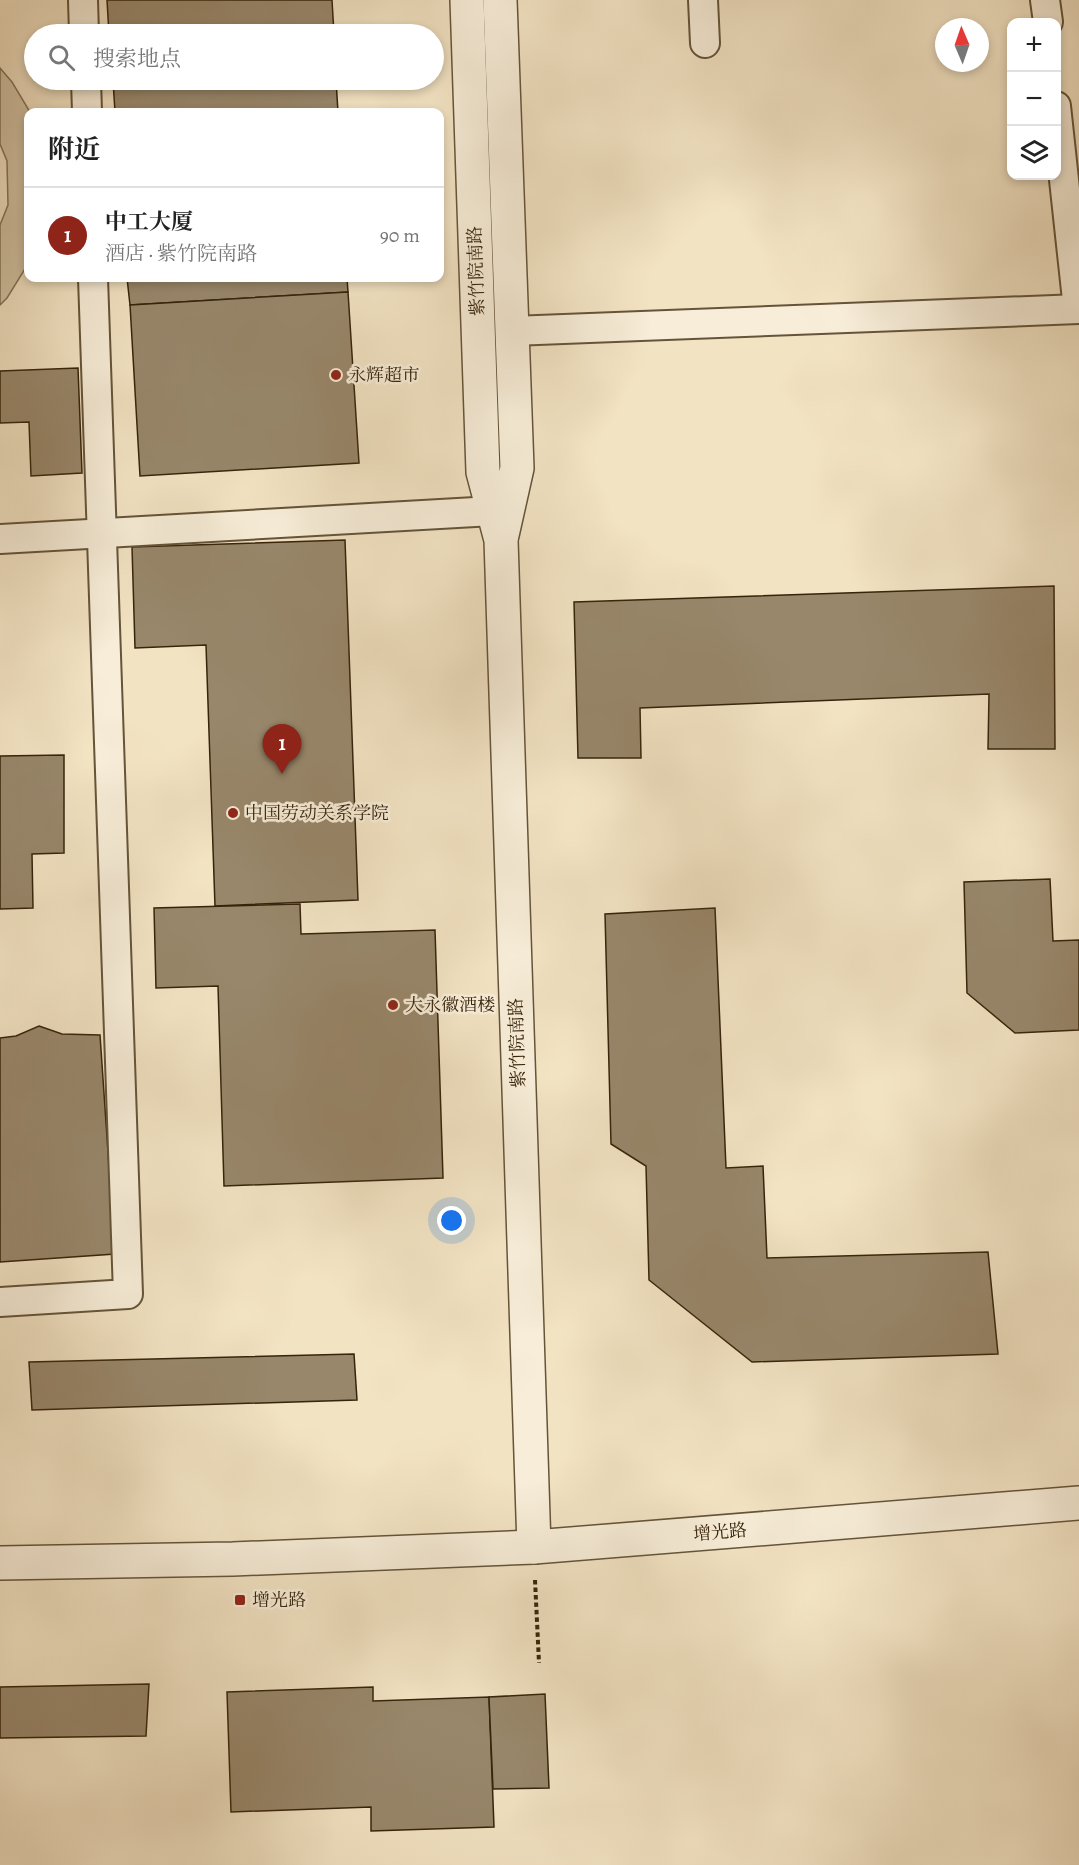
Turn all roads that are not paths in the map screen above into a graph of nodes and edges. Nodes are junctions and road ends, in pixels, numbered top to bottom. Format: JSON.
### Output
{"nodes":[{"id":1,"x":83,"y":0,"type":"edge"},
{"id":2,"x":467,"y":0,"type":"edge"},
{"id":3,"x":500,"y":0,"type":"edge"},
{"id":4,"x":703,"y":0,"type":"edge"},
{"id":5,"x":1045,"y":0,"type":"edge"},
{"id":6,"x":1047,"y":18,"type":"edge"},
{"id":7,"x":84,"y":24,"type":"edge"},
{"id":8,"x":705,"y":43,"type":"dead end"},
{"id":9,"x":86,"y":90,"type":"edge"},
{"id":10,"x":87,"y":108,"type":"edge"},
{"id":11,"x":1058,"y":126,"type":"edge"},
{"id":12,"x":93,"y":282,"type":"edge"},
{"id":13,"x":1079,"y":309,"type":"edge"},
{"id":14,"x":512,"y":331,"type":"junction"},
{"id":15,"x":497,"y":526,"type":"junction"},
{"id":16,"x":102,"y":533,"type":"junction"},
{"id":17,"x":0,"y":539,"type":"edge"},
{"id":18,"x":0,"y":1302,"type":"edge"},
{"id":19,"x":1079,"y":1503,"type":"edge"},
{"id":20,"x":534,"y":1547,"type":"junction"},
{"id":21,"x":0,"y":1563,"type":"edge"}],
"edges":[{"from":1,"to":7,"type":"street"},
{"from":2,"to":15,"type":"street","name":"紫竹院南路"},
{"from":3,"to":14,"type":"street","name":"紫竹院南路"},
{"from":4,"to":8,"type":"street"},
{"from":5,"to":6,"type":"street"},
{"from":9,"to":10,"type":"street"},
{"from":11,"to":13,"type":"street"},
{"from":12,"to":16,"type":"street"},
{"from":13,"to":14,"type":"street"},
{"from":14,"to":15,"type":"street","name":"紫竹院南路"},
{"from":15,"to":16,"type":"street"},
{"from":15,"to":20,"type":"street","name":"紫竹院南路"},
{"from":16,"to":17,"type":"street"},
{"from":16,"to":18,"type":"street"},
{"from":19,"to":20,"type":"street","name":"增光路"},
{"from":20,"to":21,"type":"street","name":"增光路"}]}
